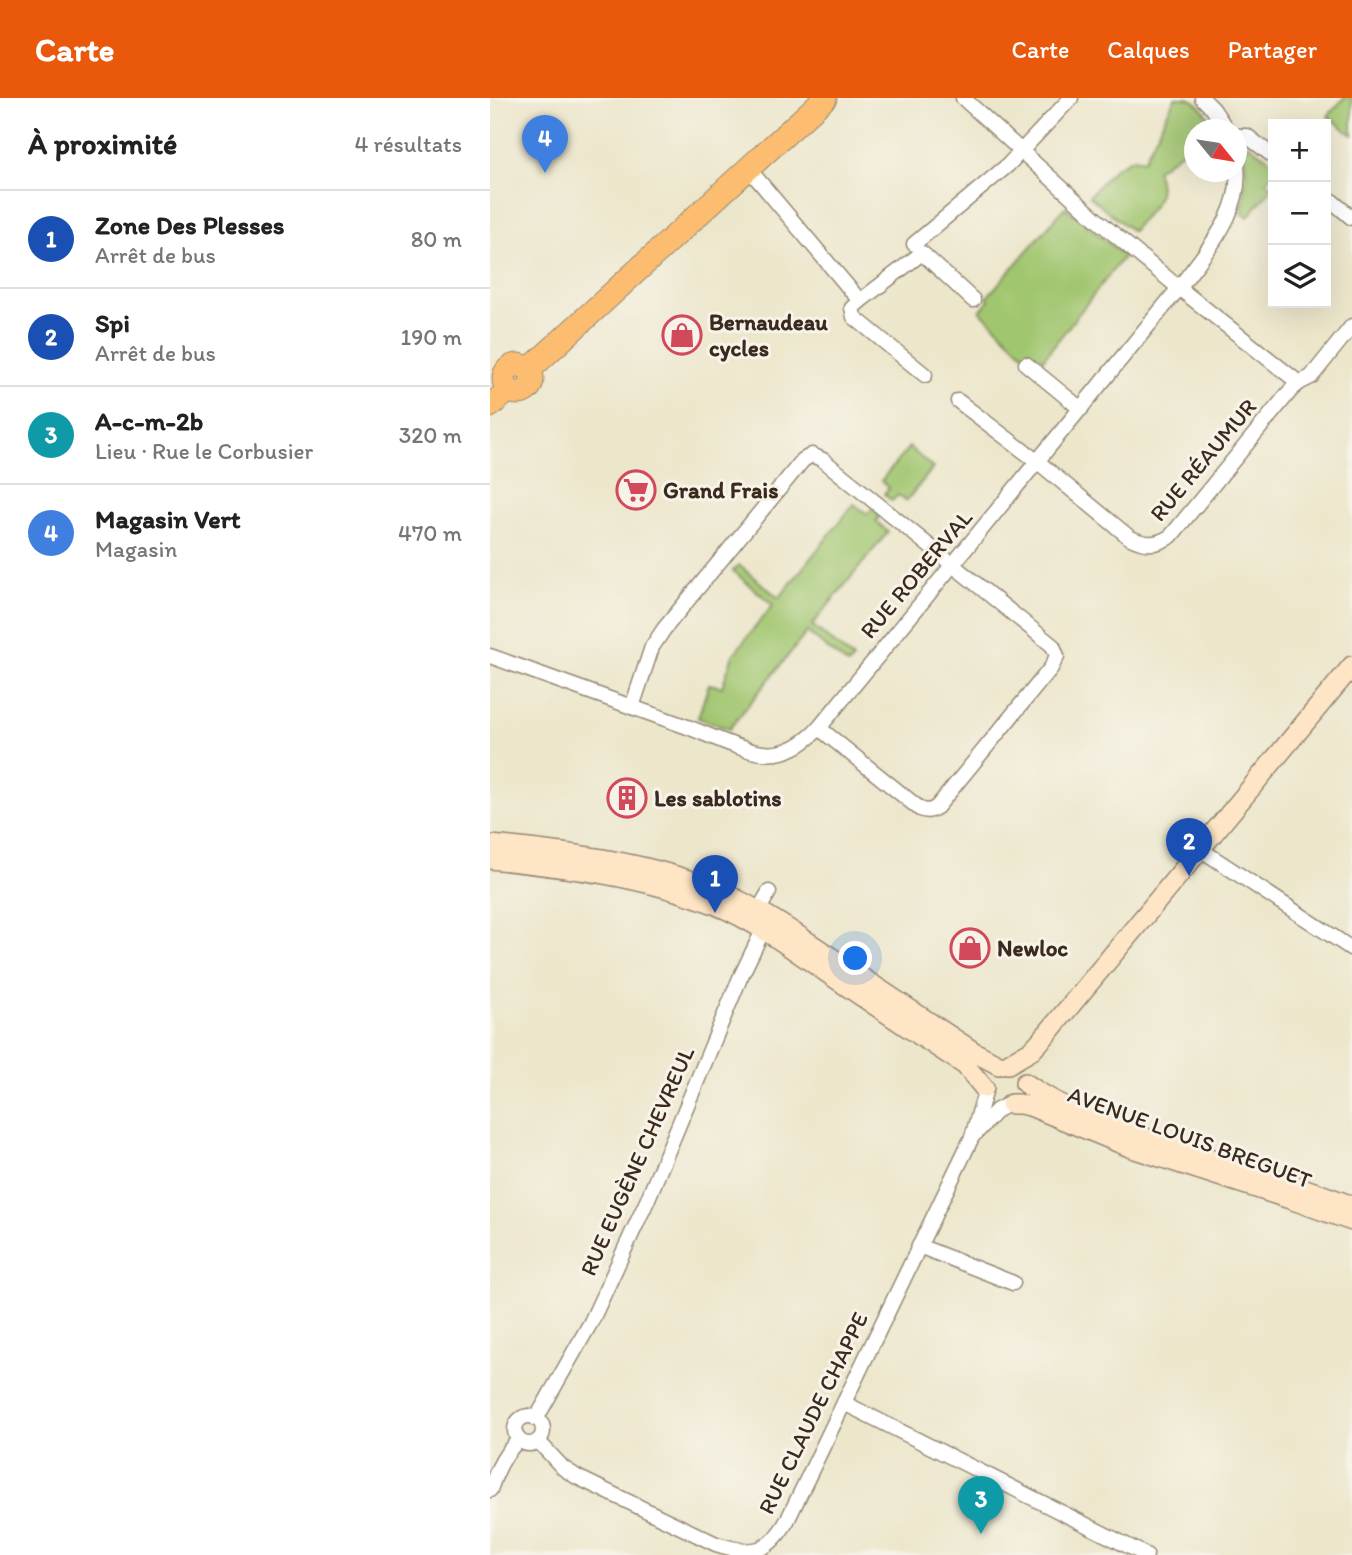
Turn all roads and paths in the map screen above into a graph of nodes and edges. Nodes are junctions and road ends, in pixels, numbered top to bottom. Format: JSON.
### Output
{"nodes":[{"id":1,"x":825,"y":98,"type":"edge"},
{"id":2,"x":963,"y":98,"type":"edge"},
{"id":3,"x":1071,"y":98,"type":"edge"},
{"id":4,"x":1202,"y":98,"type":"edge"},
{"id":5,"x":1220,"y":119,"type":"edge"},
{"id":6,"x":1247,"y":136,"type":"edge"},
{"id":7,"x":1021,"y":152,"type":"junction"},
{"id":8,"x":1268,"y":152,"type":"edge"},
{"id":9,"x":748,"y":169,"type":"junction"},
{"id":10,"x":1238,"y":182,"type":"edge"},
{"id":11,"x":1331,"y":200,"type":"edge"},
{"id":12,"x":1352,"y":218,"type":"edge"},
{"id":13,"x":914,"y":244,"type":"dead end"},
{"id":14,"x":1179,"y":288,"type":"junction"},
{"id":15,"x":973,"y":300,"type":"dead end"},
{"id":16,"x":860,"y":301,"type":"junction"},
{"id":17,"x":1352,"y":326,"type":"edge"},
{"id":18,"x":1026,"y":364,"type":"dead end"},
{"id":19,"x":925,"y":375,"type":"dead end"},
{"id":20,"x":1299,"y":383,"type":"junction"},
{"id":21,"x":958,"y":401,"type":"dead end"},
{"id":22,"x":490,"y":406,"type":"edge"},
{"id":23,"x":1081,"y":409,"type":"junction"},
{"id":24,"x":1038,"y":462,"type":"junction"},
{"id":25,"x":953,"y":565,"type":"junction"},
{"id":26,"x":490,"y":656,"type":"edge"},
{"id":27,"x":1352,"y":666,"type":"edge"},
{"id":28,"x":632,"y":707,"type":"junction"},
{"id":29,"x":819,"y":727,"type":"junction"},
{"id":30,"x":490,"y":845,"type":"edge"},
{"id":31,"x":1200,"y":849,"type":"junction"},
{"id":32,"x":490,"y":859,"type":"edge"},
{"id":33,"x":769,"y":892,"type":"dead end"},
{"id":34,"x":763,"y":919,"type":"junction"},
{"id":35,"x":1352,"y":949,"type":"edge"},
{"id":36,"x":1046,"y":1035,"type":"junction"},
{"id":37,"x":1004,"y":1064,"type":"junction"},
{"id":38,"x":1025,"y":1081,"type":"junction"},
{"id":39,"x":985,"y":1090,"type":"junction"},
{"id":40,"x":1009,"y":1105,"type":"junction"},
{"id":41,"x":972,"y":1137,"type":"junction"},
{"id":42,"x":1352,"y":1206,"type":"edge"},
{"id":43,"x":1352,"y":1221,"type":"edge"},
{"id":44,"x":919,"y":1246,"type":"junction"},
{"id":45,"x":1013,"y":1283,"type":"dead end"},
{"id":46,"x":844,"y":1403,"type":"junction"},
{"id":47,"x":536,"y":1419,"type":"junction"},
{"id":48,"x":519,"y":1440,"type":"junction"},
{"id":49,"x":538,"y":1441,"type":"junction"},
{"id":50,"x":490,"y":1490,"type":"edge"},
{"id":51,"x":1146,"y":1555,"type":"edge"}],
"edges":[{"from":1,"to":9,"type":"main road"},
{"from":2,"to":7,"type":"street"},
{"from":3,"to":7,"type":"street"},
{"from":4,"to":5,"type":"street"},
{"from":6,"to":8,"type":"street"},
{"from":7,"to":13,"type":"street"},
{"from":7,"to":14,"type":"street"},
{"from":9,"to":16,"type":"street"},
{"from":9,"to":22,"type":"main road"},
{"from":10,"to":14,"type":"street","name":"RUE ROBERVAL"},
{"from":11,"to":12,"type":"street"},
{"from":14,"to":20,"type":"street"},
{"from":14,"to":23,"type":"street","name":"RUE ROBERVAL"},
{"from":15,"to":16,"type":"street"},
{"from":16,"to":19,"type":"street"},
{"from":17,"to":20,"type":"street","name":"RUE RÉAUMUR"},
{"from":18,"to":23,"type":"street"},
{"from":20,"to":24,"type":"street","name":"RUE RÉAUMUR"},
{"from":21,"to":24,"type":"street"},
{"from":23,"to":24,"type":"street","name":"RUE ROBERVAL"},
{"from":24,"to":25,"type":"street","name":"RUE ROBERVAL"},
{"from":25,"to":28,"type":"street"},
{"from":25,"to":29,"type":"street","name":"RUE ROBERVAL"},
{"from":25,"to":29,"type":"street"},
{"from":26,"to":28,"type":"street","name":"RUE ROBERVAL"},
{"from":27,"to":31,"type":"street"},
{"from":28,"to":29,"type":"street","name":"RUE ROBERVAL"},
{"from":30,"to":34,"type":"street"},
{"from":31,"to":35,"type":"street"},
{"from":31,"to":36,"type":"street"},
{"from":32,"to":34,"type":"street"},
{"from":33,"to":34,"type":"street","name":"RUE EUGÈNE CHEVREUL"},
{"from":34,"to":37,"type":"street"},
{"from":34,"to":39,"type":"street"},
{"from":34,"to":47,"type":"street","name":"RUE EUGÈNE CHEVREUL"},
{"from":36,"to":37,"type":"street"},
{"from":36,"to":38,"type":"street"},
{"from":37,"to":38,"type":"street"},
{"from":37,"to":39,"type":"street"},
{"from":38,"to":40,"type":"street"},
{"from":38,"to":42,"type":"street","name":"AVENUE LOUIS BREGUET"},
{"from":39,"to":40,"type":"street"},
{"from":39,"to":41,"type":"street","name":"RUE CLAUDE CHAPPE"},
{"from":40,"to":41,"type":"street","name":"RUE CLAUDE CHAPPE"},
{"from":40,"to":43,"type":"street","name":"AVENUE LOUIS BREGUET"},
{"from":41,"to":44,"type":"street","name":"RUE CLAUDE CHAPPE"},
{"from":44,"to":45,"type":"street"},
{"from":44,"to":46,"type":"street","name":"RUE CLAUDE CHAPPE"},
{"from":46,"to":49,"type":"street","name":"RUE CLAUDE CHAPPE"},
{"from":46,"to":51,"type":"street"},
{"from":47,"to":48,"type":"street"},
{"from":47,"to":49,"type":"street"},
{"from":48,"to":49,"type":"street"},
{"from":48,"to":50,"type":"street"}]}
